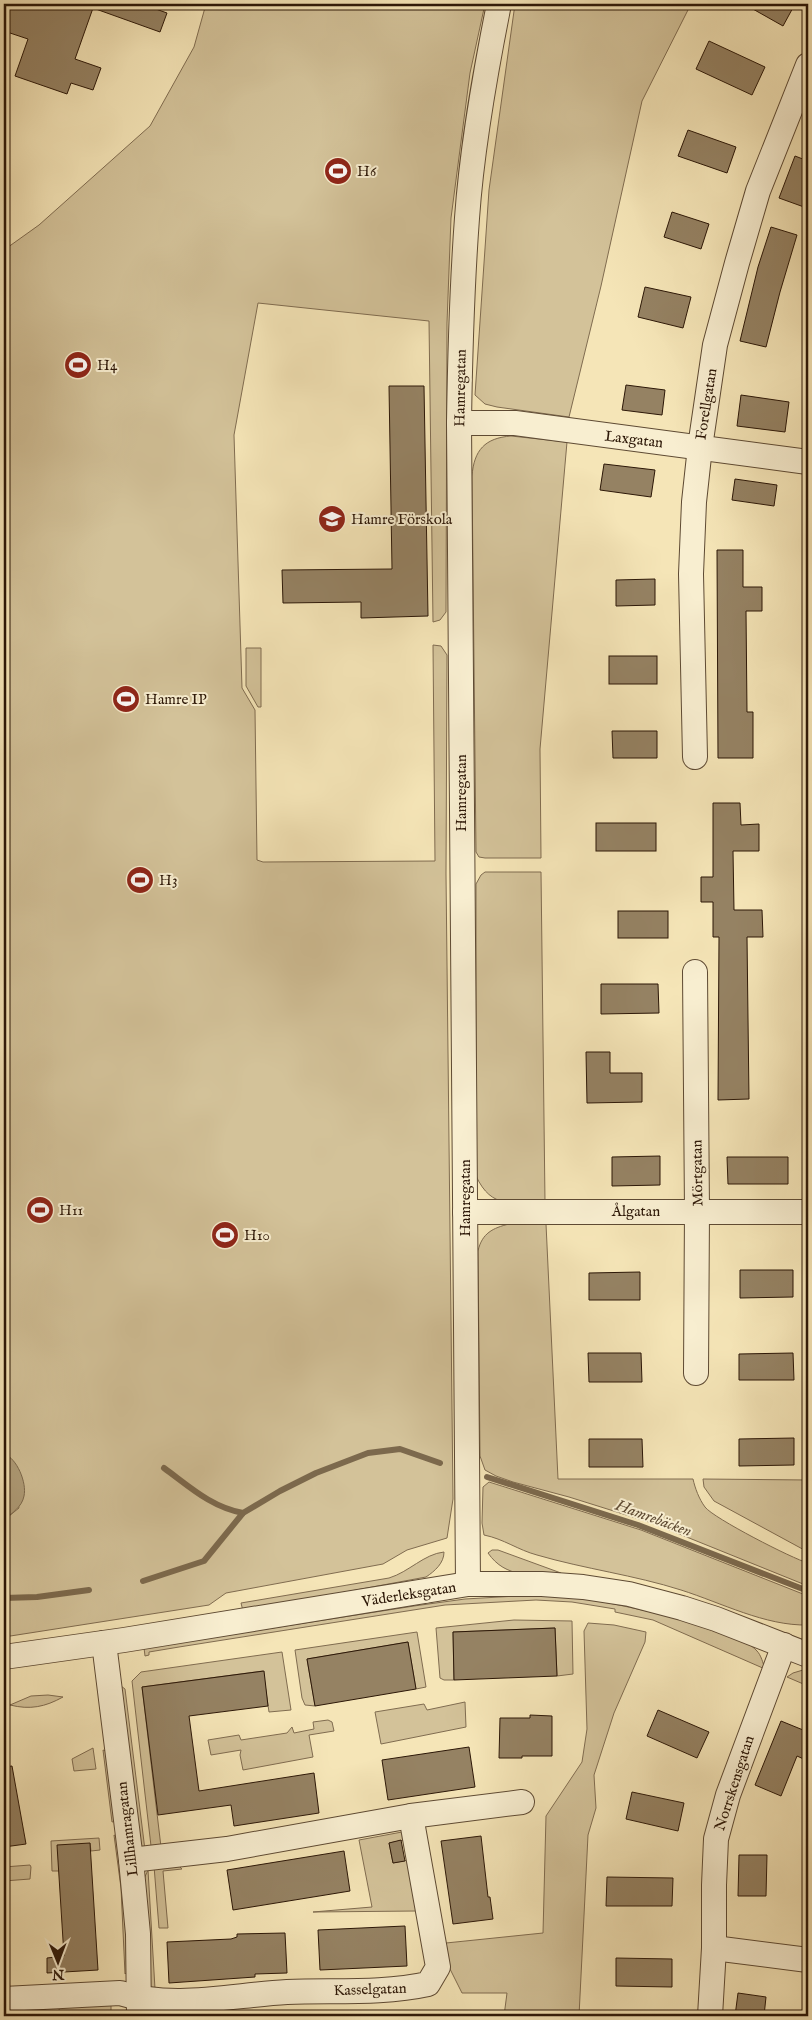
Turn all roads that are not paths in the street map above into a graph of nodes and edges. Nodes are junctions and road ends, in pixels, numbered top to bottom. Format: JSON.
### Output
{"nodes":[{"id":1,"x":498,"y":4,"type":"edge"},
{"id":2,"x":808,"y":66,"type":"edge"},
{"id":3,"x":459,"y":423,"type":"junction"},
{"id":4,"x":700,"y":447,"type":"junction"},
{"id":5,"x":808,"y":462,"type":"edge"},
{"id":6,"x":694,"y":757,"type":"dead end"},
{"id":7,"x":694,"y":972,"type":"dead end"},
{"id":8,"x":697,"y":1211,"type":"junction"},
{"id":9,"x":465,"y":1212,"type":"junction"},
{"id":10,"x":808,"y":1212,"type":"edge"},
{"id":11,"x":696,"y":1373,"type":"dead end"},
{"id":12,"x":468,"y":1584,"type":"junction"},
{"id":13,"x":104,"y":1643,"type":"junction"},
{"id":14,"x":784,"y":1646,"type":"junction"},
{"id":15,"x":808,"y":1654,"type":"edge"},
{"id":16,"x":4,"y":1657,"type":"edge"},
{"id":17,"x":522,"y":1802,"type":"dead end"},
{"id":18,"x":411,"y":1816,"type":"junction"},
{"id":19,"x":131,"y":1860,"type":"junction"},
{"id":20,"x":714,"y":1948,"type":"junction"},
{"id":21,"x":808,"y":1960,"type":"edge"},
{"id":22,"x":4,"y":1999,"type":"edge"},
{"id":23,"x":139,"y":2008,"type":"edge"},
{"id":24,"x":710,"y":2016,"type":"edge"}],
"edges":[{"from":1,"to":3,"type":"street","name":"Hamregatan"},
{"from":2,"to":4,"type":"street","name":"Forellgatan"},
{"from":3,"to":4,"type":"street","name":"Laxgatan"},
{"from":3,"to":9,"type":"street","name":"Hamregatan"},
{"from":4,"to":5,"type":"street","name":"Laxgatan"},
{"from":4,"to":6,"type":"street","name":"Forellgatan"},
{"from":7,"to":8,"type":"street","name":"Mörtgatan"},
{"from":8,"to":9,"type":"street","name":"Ålgatan"},
{"from":8,"to":10,"type":"street","name":"Ålgatan"},
{"from":8,"to":11,"type":"street","name":"Mörtgatan"},
{"from":9,"to":12,"type":"street","name":"Hamregatan"},
{"from":12,"to":13,"type":"street","name":"Väderleksgatan"},
{"from":12,"to":14,"type":"street","name":"Väderleksgatan"},
{"from":13,"to":16,"type":"street","name":"Väderleksgatan"},
{"from":13,"to":19,"type":"street","name":"Lillhamragatan"},
{"from":14,"to":15,"type":"street","name":"Väderleksgatan"},
{"from":14,"to":20,"type":"street","name":"Norrskensgatan"},
{"from":17,"to":18,"type":"street"},
{"from":18,"to":19,"type":"street"},
{"from":18,"to":23,"type":"street","name":"Kasselgatan"},
{"from":19,"to":23,"type":"street","name":"Lillhamragatan"},
{"from":20,"to":21,"type":"street"},
{"from":20,"to":24,"type":"street","name":"Norrskensgatan"},
{"from":22,"to":23,"type":"street"}]}
